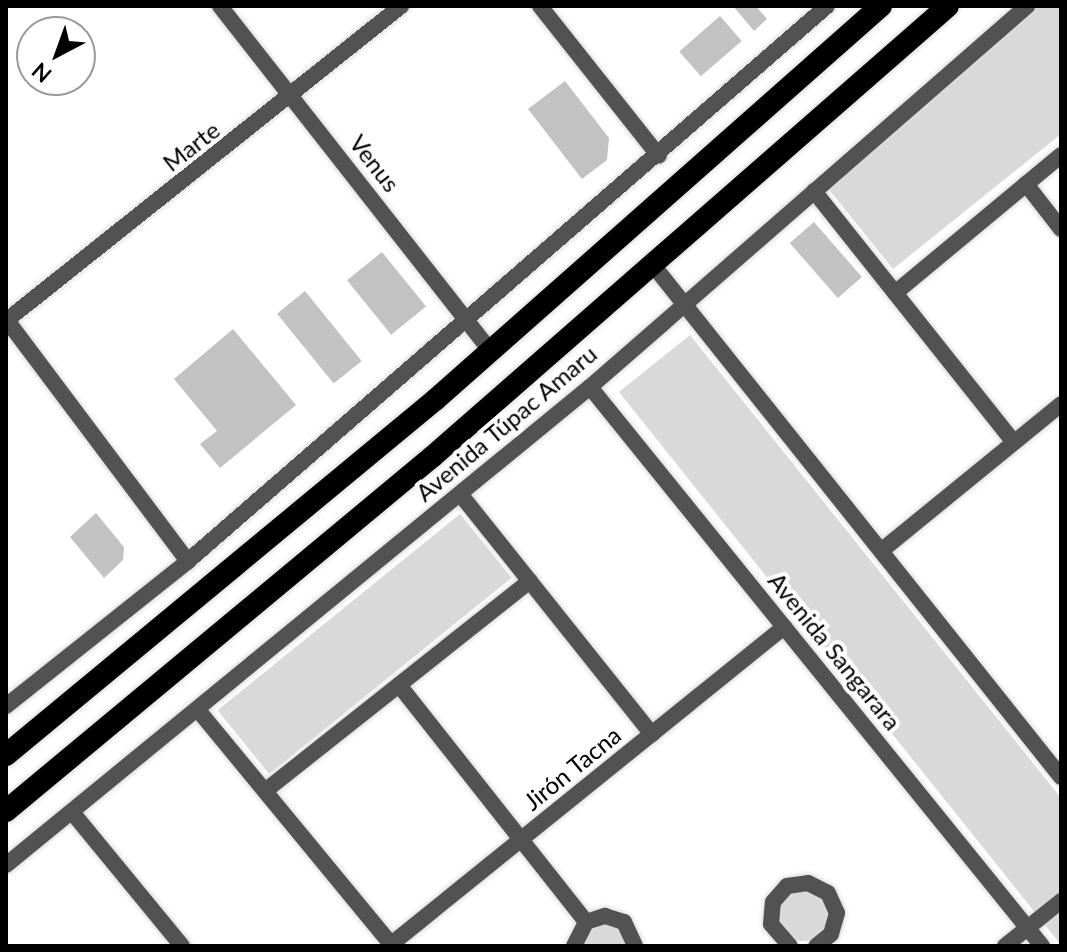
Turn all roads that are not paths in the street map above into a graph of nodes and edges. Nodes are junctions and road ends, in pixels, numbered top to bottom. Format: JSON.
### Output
{"nodes":[{"id":1,"x":220,"y":6,"type":"edge"},
{"id":2,"x":401,"y":6,"type":"edge"},
{"id":3,"x":540,"y":6,"type":"edge"},
{"id":4,"x":827,"y":6,"type":"edge"},
{"id":5,"x":881,"y":6,"type":"edge"},
{"id":6,"x":948,"y":6,"type":"edge"},
{"id":7,"x":1027,"y":6,"type":"edge"},
{"id":8,"x":292,"y":97,"type":"junction"},
{"id":9,"x":1061,"y":155,"type":"edge"},
{"id":10,"x":659,"y":156,"type":"junction"},
{"id":11,"x":1026,"y":184,"type":"junction"},
{"id":12,"x":814,"y":191,"type":"junction"},
{"id":13,"x":1061,"y":229,"type":"edge"},
{"id":14,"x":653,"y":265,"type":"junction"},
{"id":15,"x":895,"y":293,"type":"junction"},
{"id":16,"x":685,"y":306,"type":"junction"},
{"id":17,"x":6,"y":320,"type":"edge"},
{"id":18,"x":468,"y":321,"type":"junction"},
{"id":19,"x":491,"y":351,"type":"junction"},
{"id":20,"x":590,"y":387,"type":"junction"},
{"id":21,"x":1061,"y":404,"type":"edge"},
{"id":22,"x":1014,"y":442,"type":"junction"},
{"id":23,"x":461,"y":495,"type":"junction"},
{"id":24,"x":881,"y":551,"type":"junction"},
{"id":25,"x":188,"y":561,"type":"junction"},
{"id":26,"x":530,"y":581,"type":"junction"},
{"id":27,"x":784,"y":627,"type":"junction"},
{"id":28,"x":399,"y":685,"type":"junction"},
{"id":29,"x":6,"y":706,"type":"edge"},
{"id":30,"x":198,"y":710,"type":"junction"},
{"id":31,"x":652,"y":734,"type":"junction"},
{"id":32,"x":6,"y":755,"type":"edge"},
{"id":33,"x":1061,"y":777,"type":"edge"},
{"id":34,"x":265,"y":791,"type":"junction"},
{"id":35,"x":6,"y":811,"type":"edge"},
{"id":36,"x":72,"y":812,"type":"junction"},
{"id":37,"x":520,"y":840,"type":"junction"},
{"id":38,"x":6,"y":865,"type":"edge"},
{"id":39,"x":1061,"y":901,"type":"edge"},
{"id":40,"x":586,"y":922,"type":"junction"},
{"id":41,"x":1027,"y":928,"type":"junction"},
{"id":42,"x":390,"y":945,"type":"edge"},
{"id":43,"x":822,"y":945,"type":"edge"},
{"id":44,"x":182,"y":946,"type":"edge"},
{"id":45,"x":574,"y":946,"type":"edge"},
{"id":46,"x":635,"y":946,"type":"edge"},
{"id":47,"x":790,"y":946,"type":"edge"},
{"id":48,"x":1005,"y":946,"type":"edge"},
{"id":49,"x":1042,"y":946,"type":"edge"}],
"edges":[{"from":1,"to":8,"type":"street","name":"Venus"},
{"from":2,"to":8,"type":"street","name":"Marte"},
{"from":3,"to":10,"type":"street"},
{"from":4,"to":10,"type":"street"},
{"from":5,"to":19,"type":"highway"},
{"from":6,"to":14,"type":"highway","name":"Avenida Túpac Amaru"},
{"from":7,"to":12,"type":"street","name":"Avenida Túpac Amaru"},
{"from":8,"to":17,"type":"street","name":"Marte"},
{"from":8,"to":18,"type":"street","name":"Venus"},
{"from":9,"to":11,"type":"street"},
{"from":10,"to":18,"type":"street"},
{"from":11,"to":13,"type":"street"},
{"from":11,"to":15,"type":"street"},
{"from":12,"to":15,"type":"street"},
{"from":12,"to":16,"type":"street","name":"Avenida Túpac Amaru"},
{"from":14,"to":16,"type":"street"},
{"from":14,"to":35,"type":"highway","name":"Avenida Túpac Amaru"},
{"from":15,"to":22,"type":"street"},
{"from":16,"to":20,"type":"street","name":"Avenida Túpac Amaru"},
{"from":16,"to":24,"type":"street"},
{"from":17,"to":25,"type":"street"},
{"from":18,"to":19,"type":"street","name":"Venus"},
{"from":18,"to":25,"type":"street"},
{"from":19,"to":32,"type":"highway"},
{"from":20,"to":23,"type":"street","name":"Avenida Túpac Amaru"},
{"from":20,"to":27,"type":"street","name":"Avenida Sangarara"},
{"from":21,"to":22,"type":"street"},
{"from":22,"to":24,"type":"street"},
{"from":23,"to":26,"type":"street"},
{"from":23,"to":30,"type":"street","name":"Avenida Túpac Amaru"},
{"from":24,"to":33,"type":"street"},
{"from":25,"to":29,"type":"street"},
{"from":26,"to":28,"type":"street"},
{"from":26,"to":31,"type":"street"},
{"from":27,"to":31,"type":"street","name":"Jirón Tacna"},
{"from":27,"to":41,"type":"street","name":"Avenida Sangarara"},
{"from":28,"to":34,"type":"street"},
{"from":28,"to":37,"type":"street"},
{"from":30,"to":34,"type":"street"},
{"from":30,"to":36,"type":"street","name":"Avenida Túpac Amaru"},
{"from":31,"to":37,"type":"street","name":"Jirón Tacna"},
{"from":34,"to":42,"type":"street"},
{"from":36,"to":38,"type":"street","name":"Avenida Túpac Amaru"},
{"from":36,"to":44,"type":"street"},
{"from":37,"to":40,"type":"street"},
{"from":37,"to":42,"type":"street","name":"Jirón Tacna"},
{"from":39,"to":41,"type":"street"},
{"from":40,"to":45,"type":"street"},
{"from":40,"to":46,"type":"street"},
{"from":41,"to":48,"type":"street"},
{"from":41,"to":49,"type":"street","name":"Avenida Sangarara"},
{"from":43,"to":47,"type":"street"}]}
